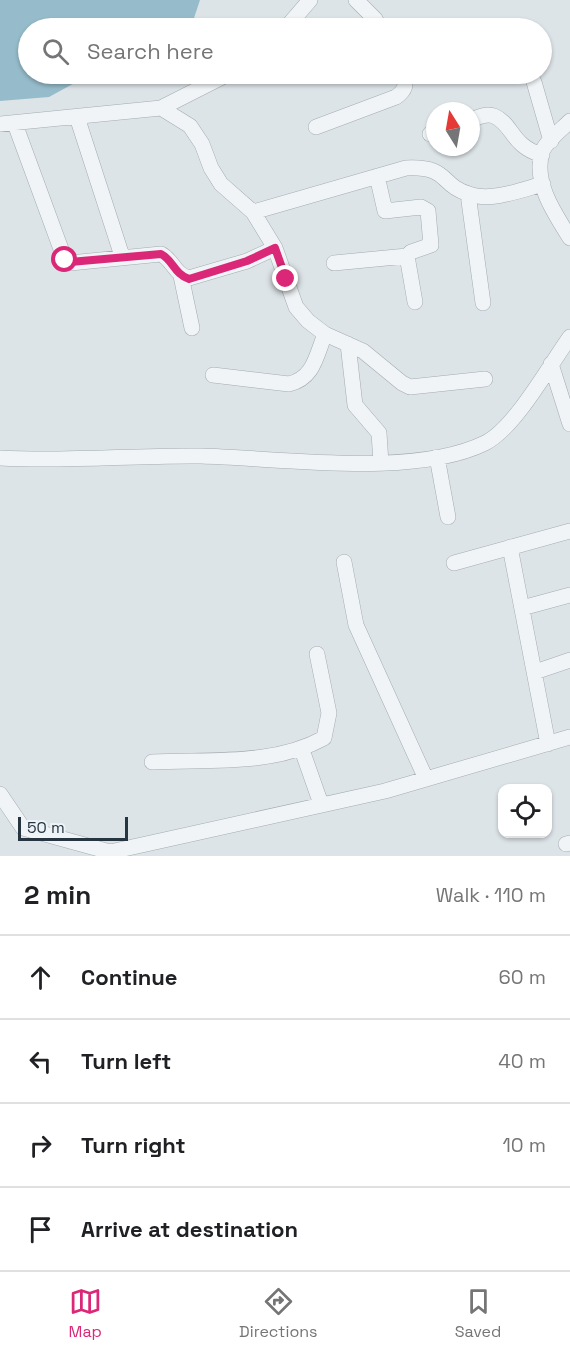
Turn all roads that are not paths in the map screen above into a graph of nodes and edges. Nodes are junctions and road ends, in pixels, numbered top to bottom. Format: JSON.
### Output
{"nodes":[{"id":1,"x":310,"y":0,"type":"edge"},
{"id":2,"x":356,"y":0,"type":"edge"},
{"id":3,"x":295,"y":18,"type":"edge"},
{"id":4,"x":374,"y":18,"type":"edge"},
{"id":5,"x":208,"y":84,"type":"edge"},
{"id":6,"x":405,"y":84,"type":"edge"},
{"id":7,"x":535,"y":84,"type":"edge"},
{"id":8,"x":161,"y":108,"type":"junction"},
{"id":9,"x":77,"y":117,"type":"junction"},
{"id":10,"x":480,"y":117,"type":"edge"},
{"id":11,"x":570,"y":121,"type":"edge"},
{"id":12,"x":7,"y":124,"type":"edge"},
{"id":13,"x":316,"y":127,"type":"dead end"},
{"id":14,"x":551,"y":141,"type":"junction"},
{"id":15,"x":542,"y":155,"type":"junction"},
{"id":16,"x":377,"y":176,"type":"junction"},
{"id":17,"x":543,"y":184,"type":"junction"},
{"id":18,"x":468,"y":194,"type":"junction"},
{"id":19,"x":253,"y":212,"type":"junction"},
{"id":20,"x":570,"y":238,"type":"edge"},
{"id":21,"x":275,"y":248,"type":"junction"},
{"id":22,"x":122,"y":256,"type":"junction"},
{"id":23,"x":407,"y":256,"type":"junction"},
{"id":24,"x":334,"y":263,"type":"dead end"},
{"id":25,"x":181,"y":276,"type":"junction"},
{"id":26,"x":415,"y":302,"type":"dead end"},
{"id":27,"x":483,"y":303,"type":"dead end"},
{"id":28,"x":192,"y":328,"type":"dead end"},
{"id":29,"x":325,"y":334,"type":"junction"},
{"id":30,"x":570,"y":337,"type":"edge"},
{"id":31,"x":348,"y":344,"type":"junction"},
{"id":32,"x":551,"y":364,"type":"junction"},
{"id":33,"x":213,"y":375,"type":"dead end"},
{"id":34,"x":485,"y":379,"type":"dead end"},
{"id":35,"x":570,"y":424,"type":"edge"},
{"id":36,"x":437,"y":457,"type":"junction"},
{"id":37,"x":0,"y":458,"type":"edge"},
{"id":38,"x":381,"y":463,"type":"junction"},
{"id":39,"x":448,"y":517,"type":"dead end"},
{"id":40,"x":570,"y":531,"type":"edge"},
{"id":41,"x":510,"y":547,"type":"junction"},
{"id":42,"x":345,"y":562,"type":"dead end"},
{"id":43,"x":454,"y":562,"type":"dead end"},
{"id":44,"x":570,"y":595,"type":"edge"},
{"id":45,"x":522,"y":608,"type":"junction"},
{"id":46,"x":317,"y":654,"type":"dead end"},
{"id":47,"x":570,"y":660,"type":"edge"},
{"id":48,"x":534,"y":672,"type":"junction"},
{"id":49,"x":570,"y":737,"type":"edge"},
{"id":50,"x":548,"y":744,"type":"junction"},
{"id":51,"x":302,"y":750,"type":"junction"},
{"id":52,"x":153,"y":762,"type":"dead end"},
{"id":53,"x":426,"y":779,"type":"junction"},
{"id":54,"x":0,"y":794,"type":"edge"},
{"id":55,"x":321,"y":804,"type":"junction"},
{"id":56,"x":110,"y":852,"type":"junction"},
{"id":57,"x":93,"y":856,"type":"edge"}],
"edges":[{"from":1,"to":3,"type":"street"},
{"from":2,"to":4,"type":"street"},
{"from":5,"to":8,"type":"street"},
{"from":6,"to":13,"type":"street"},
{"from":7,"to":14,"type":"street"},
{"from":8,"to":9,"type":"street"},
{"from":8,"to":19,"type":"street"},
{"from":9,"to":12,"type":"street"},
{"from":9,"to":22,"type":"street"},
{"from":10,"to":15,"type":"street"},
{"from":11,"to":14,"type":"street"},
{"from":12,"to":22,"type":"street"},
{"from":14,"to":15,"type":"street"},
{"from":15,"to":17,"type":"street"},
{"from":16,"to":18,"type":"street"},
{"from":16,"to":19,"type":"street"},
{"from":16,"to":23,"type":"street"},
{"from":17,"to":18,"type":"street"},
{"from":17,"to":20,"type":"street"},
{"from":18,"to":27,"type":"street"},
{"from":19,"to":21,"type":"street"},
{"from":21,"to":25,"type":"street"},
{"from":21,"to":29,"type":"street"},
{"from":22,"to":25,"type":"street"},
{"from":23,"to":24,"type":"street"},
{"from":23,"to":26,"type":"street"},
{"from":25,"to":28,"type":"street"},
{"from":29,"to":31,"type":"street"},
{"from":29,"to":33,"type":"street"},
{"from":30,"to":32,"type":"street"},
{"from":31,"to":34,"type":"street"},
{"from":31,"to":38,"type":"street"},
{"from":32,"to":35,"type":"street"},
{"from":32,"to":36,"type":"street"},
{"from":36,"to":38,"type":"street"},
{"from":36,"to":39,"type":"street"},
{"from":37,"to":38,"type":"street"},
{"from":40,"to":41,"type":"street"},
{"from":41,"to":43,"type":"street"},
{"from":41,"to":45,"type":"street"},
{"from":42,"to":53,"type":"street"},
{"from":44,"to":45,"type":"street"},
{"from":45,"to":48,"type":"street"},
{"from":46,"to":51,"type":"street"},
{"from":47,"to":48,"type":"street"},
{"from":48,"to":50,"type":"street"},
{"from":49,"to":50,"type":"street"},
{"from":50,"to":53,"type":"street"},
{"from":51,"to":52,"type":"street"},
{"from":51,"to":55,"type":"street"},
{"from":53,"to":55,"type":"street"},
{"from":54,"to":56,"type":"street"},
{"from":55,"to":56,"type":"street"},
{"from":56,"to":57,"type":"street"}]}
